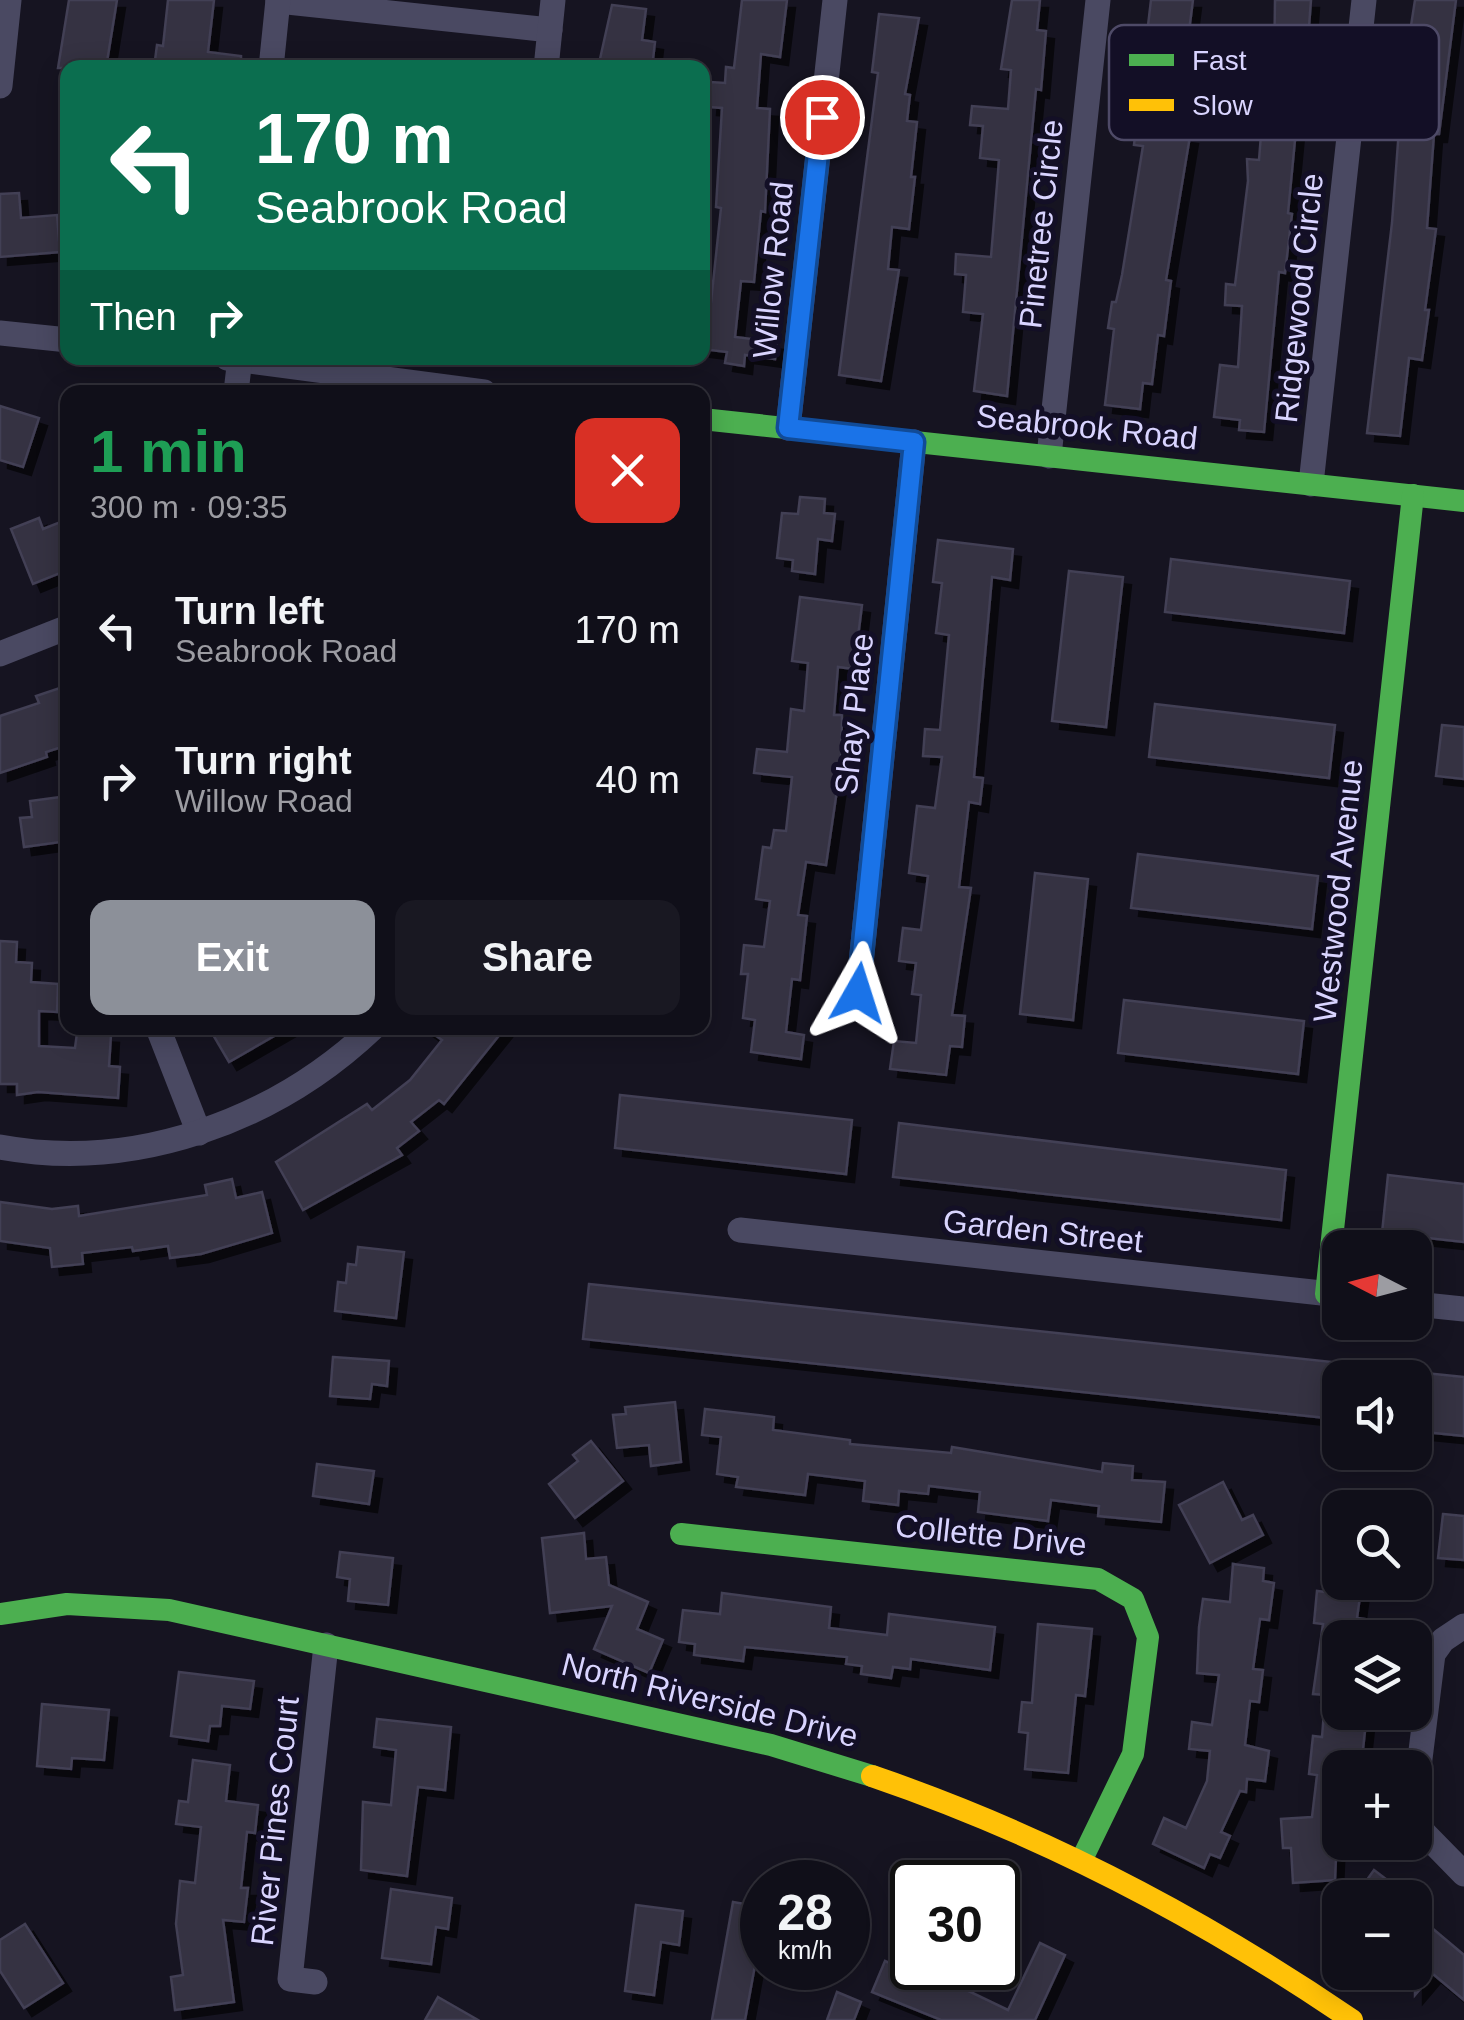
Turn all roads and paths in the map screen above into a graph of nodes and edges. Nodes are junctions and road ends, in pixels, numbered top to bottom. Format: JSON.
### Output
{"nodes":[{"id":1,"x":9,"y":0,"type":"edge"},
{"id":2,"x":553,"y":0,"type":"edge"},
{"id":3,"x":835,"y":0,"type":"edge"},
{"id":4,"x":1098,"y":0,"type":"edge"},
{"id":5,"x":1364,"y":0,"type":"edge"},
{"id":6,"x":278,"y":1,"type":"edge"},
{"id":7,"x":1361,"y":25,"type":"edge"},
{"id":8,"x":550,"y":30,"type":"junction"},
{"id":9,"x":272,"y":60,"type":"edge"},
{"id":10,"x":547,"y":60,"type":"edge"},
{"id":11,"x":0,"y":86,"type":"edge"},
{"id":12,"x":1349,"y":140,"type":"edge"},
{"id":13,"x":0,"y":333,"type":"edge"},
{"id":14,"x":60,"y":339,"type":"edge"},
{"id":15,"x":287,"y":365,"type":"edge"},
{"id":16,"x":433,"y":385,"type":"edge"},
{"id":17,"x":710,"y":420,"type":"edge"},
{"id":18,"x":788,"y":428,"type":"junction"},
{"id":19,"x":914,"y":442,"type":"junction"},
{"id":20,"x":1049,"y":456,"type":"junction"},
{"id":21,"x":1311,"y":484,"type":"junction"},
{"id":22,"x":1414,"y":495,"type":"junction"},
{"id":23,"x":1464,"y":500,"type":"edge"},
{"id":24,"x":60,"y":630,"type":"edge"},
{"id":25,"x":0,"y":654,"type":"edge"},
{"id":26,"x":858,"y":993,"type":"dead end"},
{"id":27,"x":161,"y":1035,"type":"edge"},
{"id":28,"x":364,"y":1035,"type":"edge"},
{"id":29,"x":199,"y":1132,"type":"junction"},
{"id":30,"x":0,"y":1147,"type":"edge"},
{"id":31,"x":740,"y":1230,"type":"dead end"},
{"id":32,"x":1340,"y":1230,"type":"edge"},
{"id":33,"x":1322,"y":1294,"type":"edge"},
{"id":34,"x":1432,"y":1306,"type":"edge"},
{"id":35,"x":1464,"y":1309,"type":"edge"},
{"id":36,"x":682,"y":1534,"type":"dead end"},
{"id":37,"x":0,"y":1614,"type":"edge"},
{"id":38,"x":1464,"y":1626,"type":"edge"},
{"id":39,"x":326,"y":1645,"type":"junction"},
{"id":40,"x":1422,"y":1750,"type":"edge"},
{"id":41,"x":1432,"y":1842,"type":"edge"},
{"id":42,"x":1083,"y":1857,"type":"junction"},
{"id":43,"x":1464,"y":1874,"type":"edge"},
{"id":44,"x":315,"y":1982,"type":"dead end"},
{"id":45,"x":1352,"y":2020,"type":"edge"}],
"edges":[{"from":1,"to":11,"type":"street"},
{"from":2,"to":8,"type":"street"},
{"from":3,"to":18,"type":"street","name":"Willow Road"},
{"from":4,"to":20,"type":"street","name":"Pinetree Circle"},
{"from":5,"to":7,"type":"street","name":"Ridgewood Circle"},
{"from":6,"to":8,"type":"street"},
{"from":6,"to":9,"type":"street"},
{"from":8,"to":10,"type":"street"},
{"from":12,"to":21,"type":"street","name":"Ridgewood Circle"},
{"from":13,"to":14,"type":"street"},
{"from":15,"to":16,"type":"street"},
{"from":17,"to":18,"type":"street","name":"Seabrook Road"},
{"from":18,"to":19,"type":"street","name":"Seabrook Road"},
{"from":19,"to":20,"type":"street","name":"Seabrook Road"},
{"from":19,"to":26,"type":"street","name":"Shay Place"},
{"from":20,"to":21,"type":"street","name":"Seabrook Road"},
{"from":21,"to":22,"type":"street","name":"Seabrook Road"},
{"from":22,"to":23,"type":"street","name":"Seabrook Road"},
{"from":22,"to":32,"type":"street","name":"Westwood Avenue"},
{"from":24,"to":25,"type":"street"},
{"from":27,"to":29,"type":"street"},
{"from":28,"to":29,"type":"street"},
{"from":29,"to":30,"type":"street"},
{"from":31,"to":33,"type":"street","name":"Garden Street"},
{"from":34,"to":35,"type":"street"},
{"from":36,"to":42,"type":"street","name":"Collette Drive"},
{"from":37,"to":39,"type":"street","name":"North Riverside Drive"},
{"from":38,"to":40,"type":"street"},
{"from":39,"to":42,"type":"street","name":"North Riverside Drive"},
{"from":39,"to":44,"type":"street","name":"River Pines Court"},
{"from":41,"to":43,"type":"street"},
{"from":42,"to":45,"type":"street","name":"North Riverside Drive"}]}
